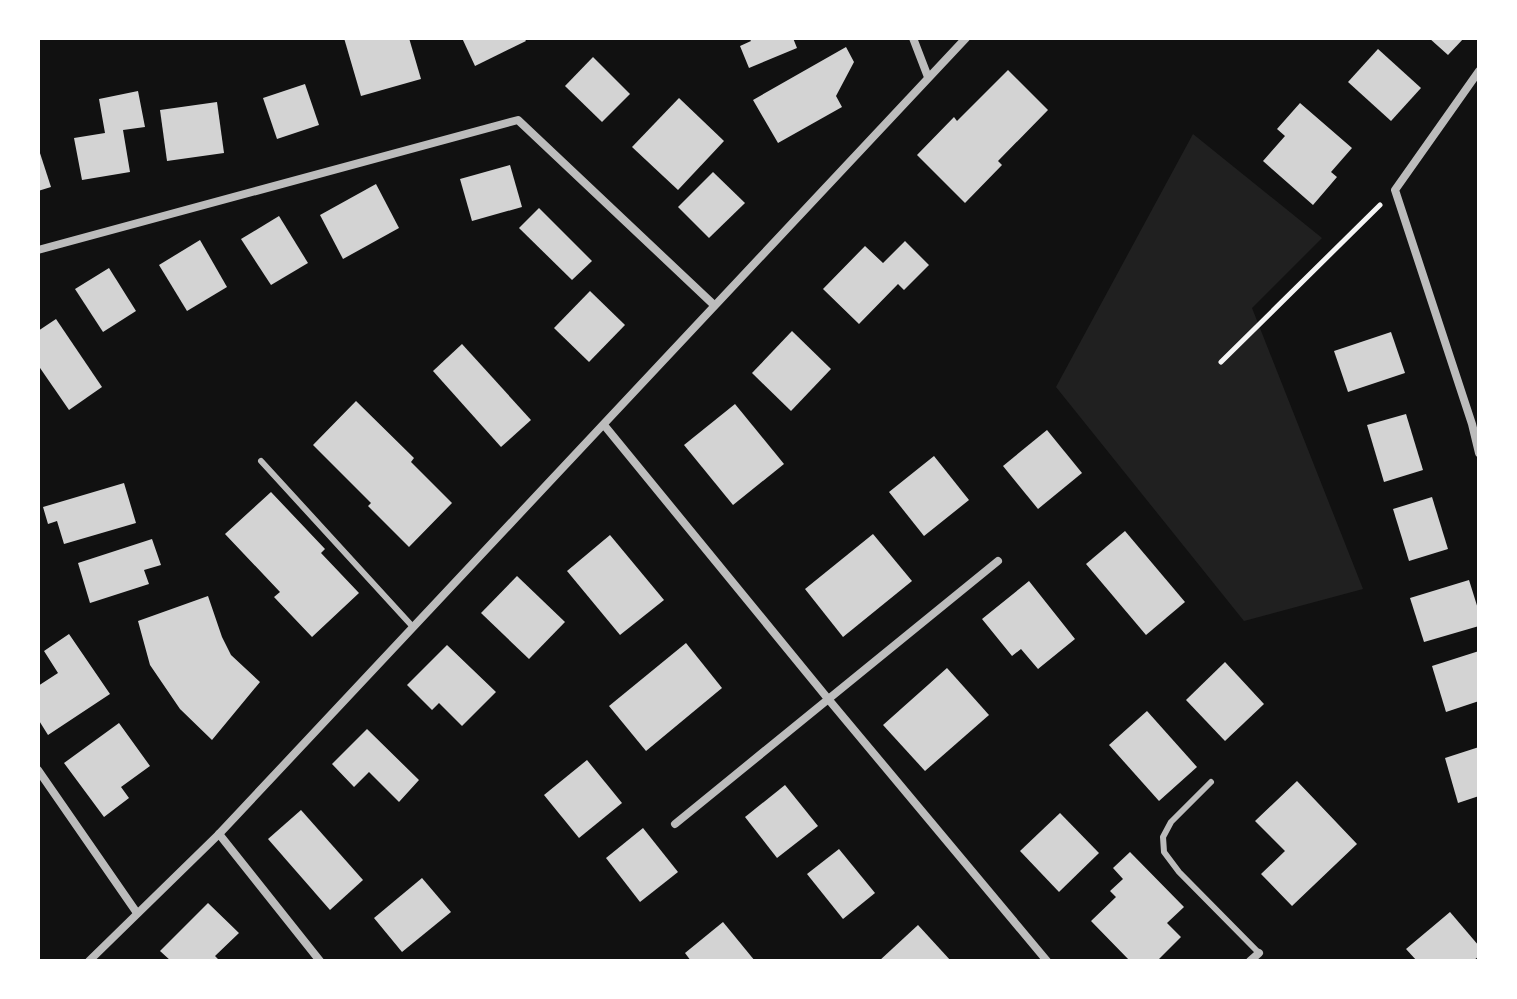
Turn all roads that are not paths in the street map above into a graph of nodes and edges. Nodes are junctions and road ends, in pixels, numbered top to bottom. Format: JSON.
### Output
{"nodes":[{"id":1,"x":913,"y":38,"type":"edge"},
{"id":2,"x":966,"y":38,"type":"edge"},
{"id":3,"x":1479,"y":71,"type":"edge"},
{"id":4,"x":928,"y":77,"type":"junction"},
{"id":5,"x":38,"y":250,"type":"edge"},
{"id":6,"x":714,"y":305,"type":"junction"},
{"id":7,"x":604,"y":425,"type":"junction"},
{"id":8,"x":1479,"y":453,"type":"edge"},
{"id":9,"x":261,"y":461,"type":"dead end"},
{"id":10,"x":998,"y":561,"type":"dead end"},
{"id":11,"x":413,"y":627,"type":"junction"},
{"id":12,"x":829,"y":700,"type":"junction"},
{"id":13,"x":38,"y":770,"type":"edge"},
{"id":14,"x":1211,"y":782,"type":"dead end"},
{"id":15,"x":675,"y":824,"type":"dead end"},
{"id":16,"x":219,"y":834,"type":"junction"},
{"id":17,"x":137,"y":913,"type":"junction"},
{"id":18,"x":1259,"y":953,"type":"joint"},
{"id":19,"x":89,"y":961,"type":"edge"},
{"id":20,"x":320,"y":961,"type":"edge"},
{"id":21,"x":1047,"y":961,"type":"edge"},
{"id":22,"x":1250,"y":961,"type":"edge"}],
"edges":[{"from":1,"to":4,"type":"street"},
{"from":2,"to":4,"type":"street"},
{"from":3,"to":8,"type":"street"},
{"from":4,"to":6,"type":"street"},
{"from":5,"to":6,"type":"street"},
{"from":6,"to":7,"type":"street"},
{"from":7,"to":11,"type":"street"},
{"from":7,"to":12,"type":"street"},
{"from":9,"to":11,"type":"lane"},
{"from":10,"to":12,"type":"street"},
{"from":11,"to":16,"type":"street"},
{"from":12,"to":15,"type":"street"},
{"from":12,"to":21,"type":"street"},
{"from":13,"to":17,"type":"street"},
{"from":14,"to":18,"type":"lane"},
{"from":16,"to":17,"type":"street"},
{"from":16,"to":20,"type":"street"},
{"from":17,"to":19,"type":"street"},
{"from":18,"to":22,"type":"street"}]}
